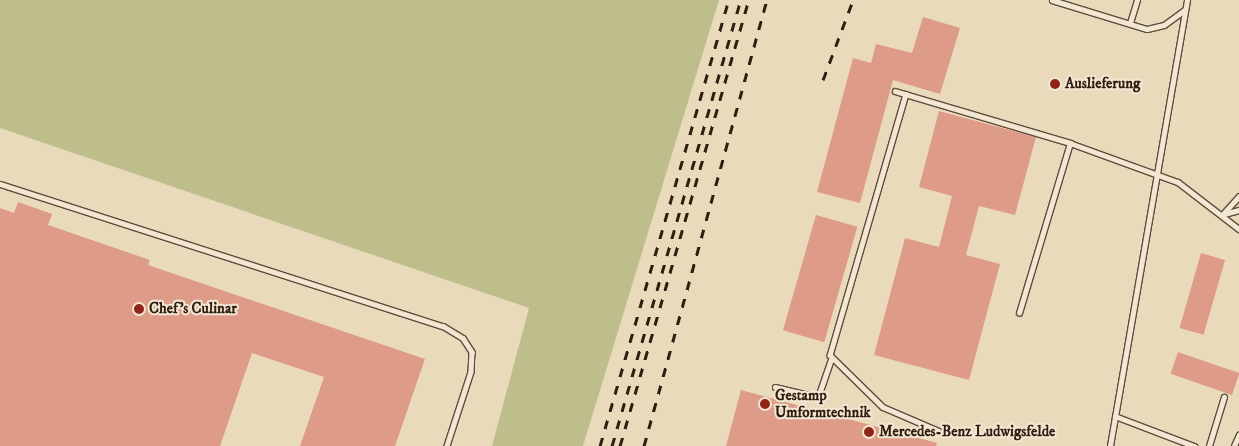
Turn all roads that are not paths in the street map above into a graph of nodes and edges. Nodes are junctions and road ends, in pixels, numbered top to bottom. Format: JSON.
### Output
{"nodes":[{"id":1,"x":1052,"y":0,"type":"edge"},
{"id":2,"x":1137,"y":0,"type":"edge"},
{"id":3,"x":1187,"y":0,"type":"edge"},
{"id":4,"x":1185,"y":10,"type":"junction"},
{"id":5,"x":1130,"y":23,"type":"junction"},
{"id":6,"x":895,"y":91,"type":"dead end"},
{"id":7,"x":906,"y":94,"type":"junction"},
{"id":8,"x":1070,"y":143,"type":"junction"},
{"id":9,"x":1156,"y":176,"type":"junction"},
{"id":10,"x":0,"y":184,"type":"edge"},
{"id":11,"x":1239,"y":196,"type":"edge"},
{"id":12,"x":1239,"y":210,"type":"edge"},
{"id":13,"x":1223,"y":214,"type":"junction"},
{"id":14,"x":1239,"y":229,"type":"edge"},
{"id":15,"x":1019,"y":313,"type":"dead end"},
{"id":16,"x":831,"y":360,"type":"junction"},
{"id":17,"x":775,"y":387,"type":"dead end"},
{"id":18,"x":1224,"y":397,"type":"dead end"},
{"id":19,"x":1116,"y":416,"type":"junction"},
{"id":20,"x":939,"y":431,"type":"dead end"},
{"id":21,"x":1239,"y":435,"type":"edge"},
{"id":22,"x":447,"y":446,"type":"edge"},
{"id":23,"x":1110,"y":446,"type":"edge"},
{"id":24,"x":1194,"y":446,"type":"edge"},
{"id":25,"x":1209,"y":446,"type":"edge"},
{"id":26,"x":1234,"y":446,"type":"edge"}],
"edges":[{"from":1,"to":5,"type":"lane"},
{"from":2,"to":5,"type":"lane"},
{"from":3,"to":4,"type":"lane"},
{"from":4,"to":5,"type":"lane"},
{"from":4,"to":9,"type":"lane"},
{"from":6,"to":7,"type":"lane"},
{"from":7,"to":8,"type":"lane"},
{"from":7,"to":16,"type":"lane"},
{"from":8,"to":9,"type":"lane"},
{"from":8,"to":15,"type":"lane"},
{"from":9,"to":13,"type":"lane"},
{"from":9,"to":19,"type":"lane"},
{"from":10,"to":22,"type":"lane"},
{"from":11,"to":13,"type":"lane"},
{"from":12,"to":13,"type":"lane"},
{"from":13,"to":14,"type":"lane"},
{"from":16,"to":17,"type":"lane"},
{"from":16,"to":20,"type":"lane"},
{"from":18,"to":25,"type":"lane"},
{"from":19,"to":23,"type":"lane"},
{"from":19,"to":24,"type":"lane"},
{"from":21,"to":26,"type":"lane"}]}
